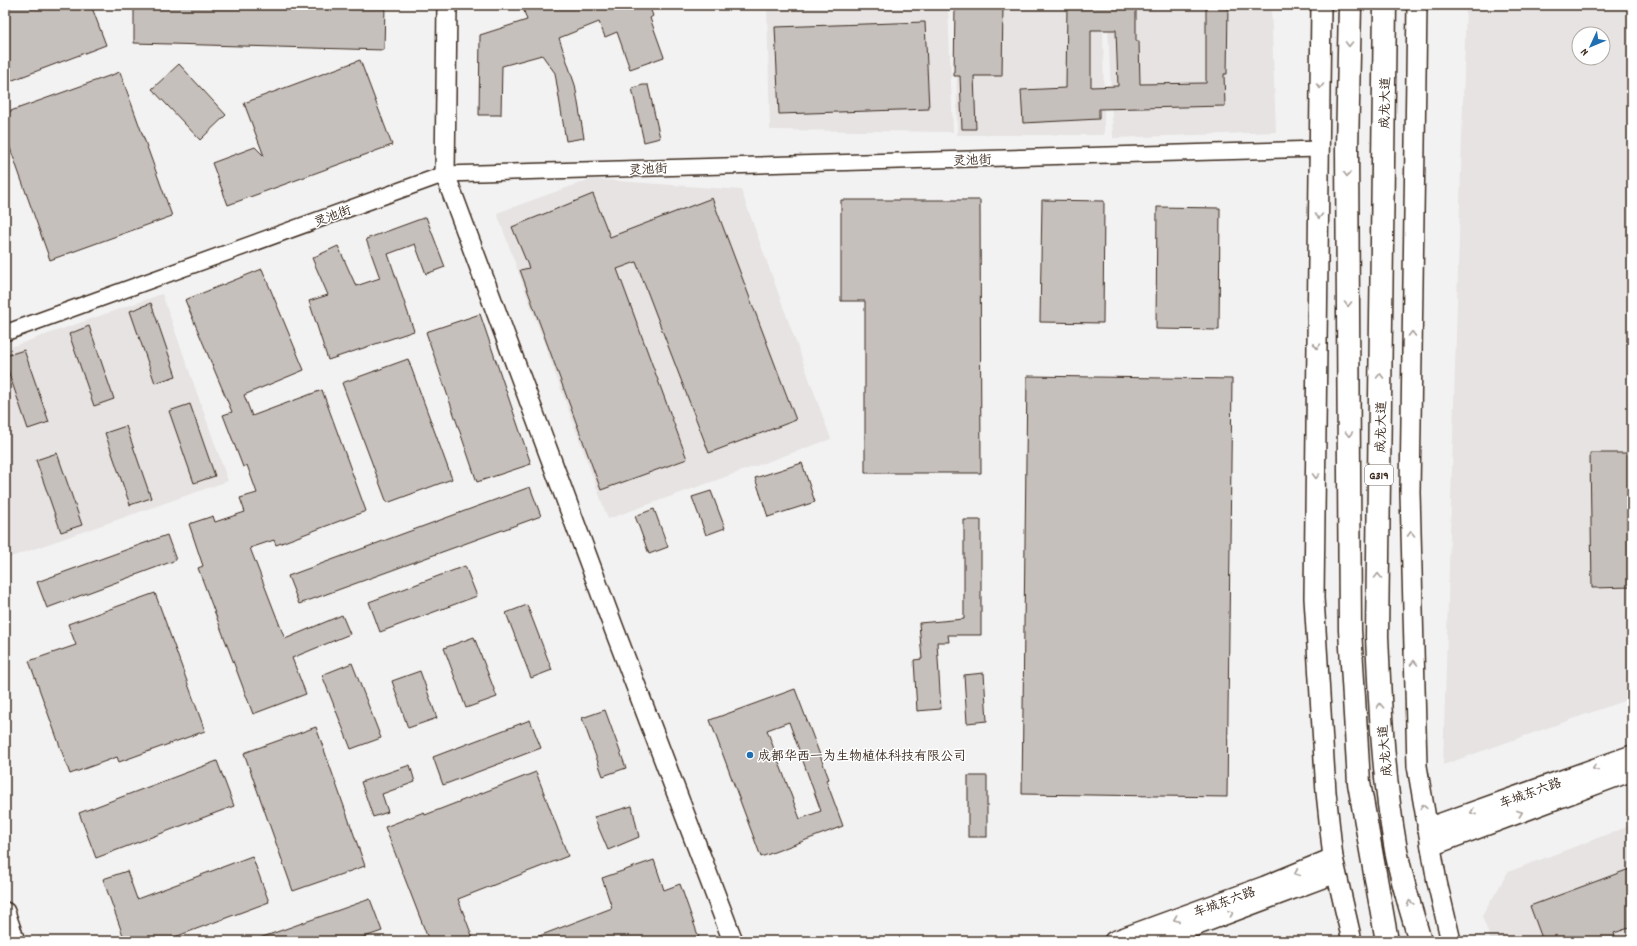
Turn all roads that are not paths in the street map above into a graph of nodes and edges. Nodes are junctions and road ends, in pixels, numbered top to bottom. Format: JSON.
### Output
{"nodes":[{"id":1,"x":447,"y":5,"type":"edge"},
{"id":2,"x":1321,"y":5,"type":"edge"},
{"id":3,"x":1350,"y":5,"type":"edge"},
{"id":4,"x":1385,"y":5,"type":"edge"},
{"id":5,"x":1417,"y":5,"type":"edge"},
{"id":6,"x":1320,"y":149,"type":"junction"},
{"id":7,"x":445,"y":174,"type":"junction"},
{"id":8,"x":5,"y":333,"type":"edge"},
{"id":9,"x":1632,"y":755,"type":"edge"},
{"id":10,"x":1632,"y":771,"type":"edge"},
{"id":11,"x":1429,"y":837,"type":"junction"},
{"id":12,"x":1335,"y":865,"type":"junction"},
{"id":13,"x":5,"y":912,"type":"edge"},
{"id":14,"x":15,"y":941,"type":"edge"},
{"id":15,"x":733,"y":941,"type":"edge"},
{"id":16,"x":1114,"y":941,"type":"edge"},
{"id":17,"x":1155,"y":941,"type":"edge"},
{"id":18,"x":1352,"y":941,"type":"edge"},
{"id":19,"x":1387,"y":941,"type":"edge"},
{"id":20,"x":1420,"y":941,"type":"edge"},
{"id":21,"x":1451,"y":941,"type":"edge"}],
"edges":[{"from":1,"to":7,"type":"street"},
{"from":2,"to":6,"type":"street","one_way":true},
{"from":3,"to":19,"type":"highway","name":"成龙大道","number":"G319","one_way":true},
{"from":20,"to":4,"type":"highway","name":"成龙大道","number":"G319","one_way":true},
{"from":11,"to":5,"type":"street","one_way":true},
{"from":6,"to":7,"type":"street","name":"灵池街"},
{"from":6,"to":12,"type":"street","one_way":true},
{"from":7,"to":8,"type":"street","name":"灵池街"},
{"from":7,"to":15,"type":"street"},
{"from":9,"to":11,"type":"street","name":"车城东六路","one_way":true},
{"from":11,"to":10,"type":"street","name":"车城东六路","one_way":true},
{"from":11,"to":21,"type":"street"},
{"from":12,"to":16,"type":"street","name":"车城东六路","one_way":true},
{"from":17,"to":12,"type":"street","name":"车城东六路","one_way":true},
{"from":12,"to":18,"type":"street"},
{"from":13,"to":14,"type":"street"}]}
